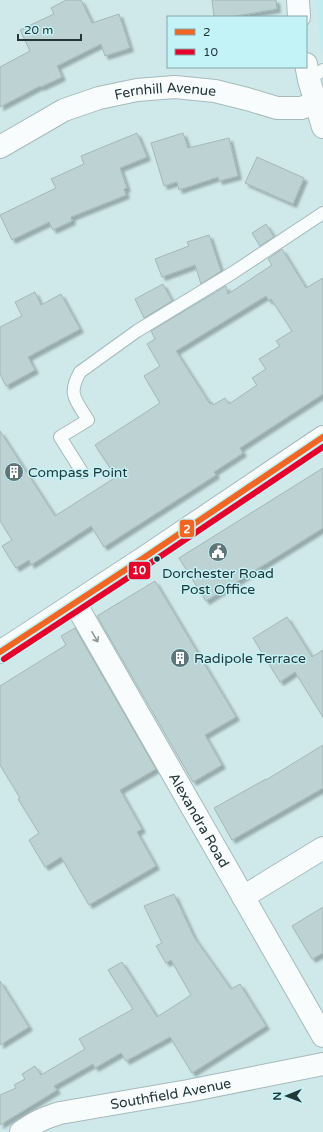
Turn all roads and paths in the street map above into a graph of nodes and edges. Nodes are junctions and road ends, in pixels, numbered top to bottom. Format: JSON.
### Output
{"nodes":[{"id":1,"x":298,"y":0,"type":"edge"},
{"id":2,"x":300,"y":16,"type":"edge"},
{"id":3,"x":313,"y":72,"type":"edge"},
{"id":4,"x":316,"y":103,"type":"junction"},
{"id":5,"x":323,"y":127,"type":"edge"},
{"id":6,"x":0,"y":147,"type":"edge"},
{"id":7,"x":323,"y":213,"type":"edge"},
{"id":8,"x":323,"y":437,"type":"edge"},
{"id":9,"x":82,"y":472,"type":"dead end"},
{"id":10,"x":75,"y":603,"type":"junction"},
{"id":11,"x":0,"y":652,"type":"edge"},
{"id":12,"x":323,"y":848,"type":"edge"},
{"id":13,"x":243,"y":897,"type":"junction"},
{"id":14,"x":323,"y":1036,"type":"edge"},
{"id":15,"x":323,"y":1064,"type":"edge"},
{"id":16,"x":21,"y":1132,"type":"edge"}],
"edges":[{"from":1,"to":2,"type":"street"},
{"from":3,"to":4,"type":"street"},
{"from":4,"to":5,"type":"street"},
{"from":4,"to":6,"type":"street","name":"Fernhill Avenue"},
{"from":7,"to":9,"type":"lane"},
{"from":8,"to":10,"type":"street"},
{"from":10,"to":11,"type":"street"},
{"from":10,"to":13,"type":"street","name":"Alexandra Road","one_way":true},
{"from":12,"to":13,"type":"street"},
{"from":13,"to":14,"type":"street","name":"Alexandra Road"},
{"from":15,"to":16,"type":"street","name":"Southfield Avenue"}]}
